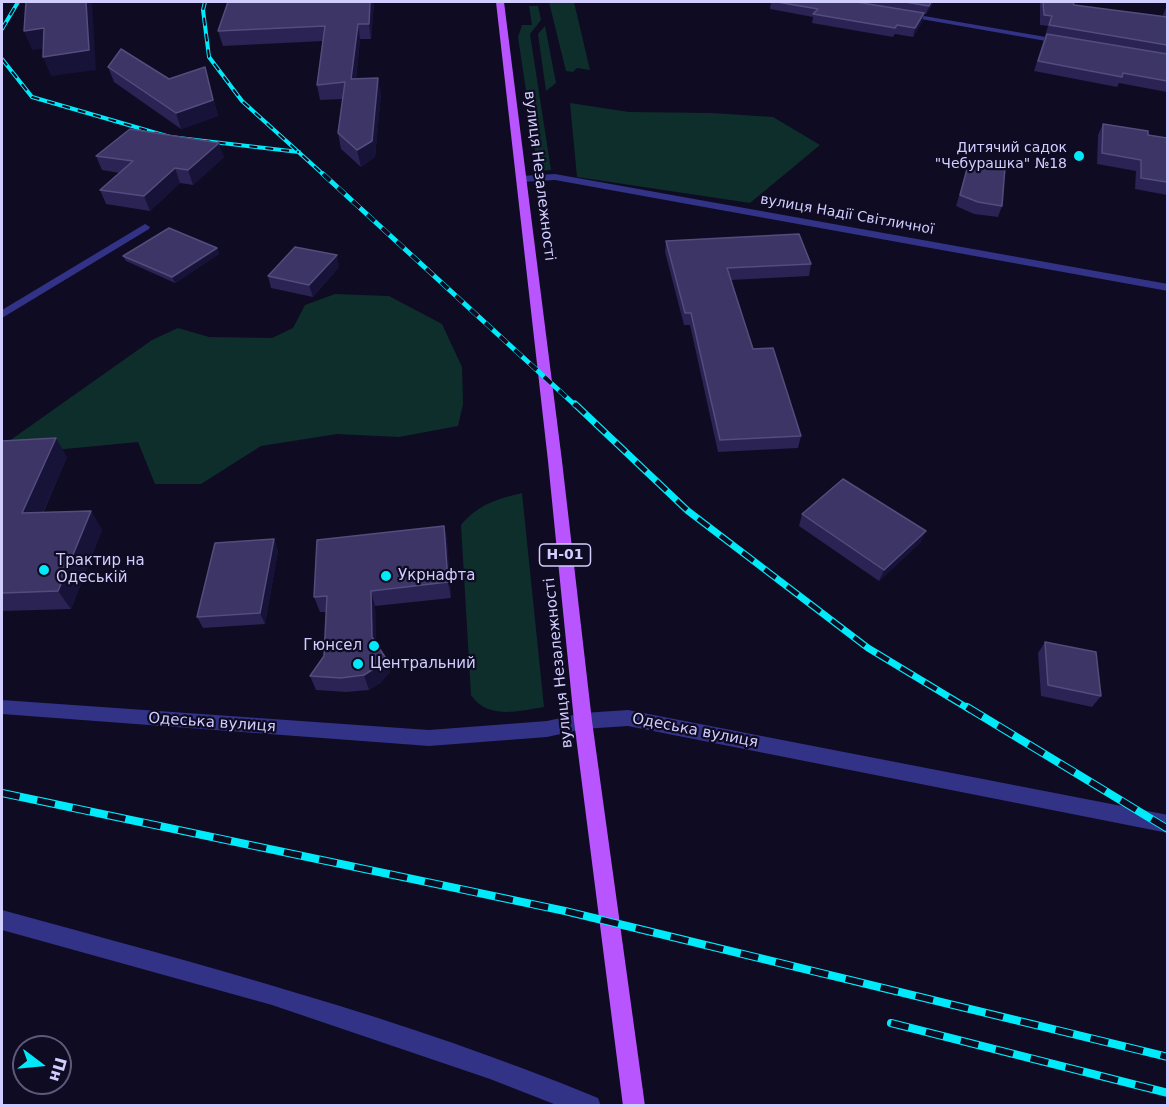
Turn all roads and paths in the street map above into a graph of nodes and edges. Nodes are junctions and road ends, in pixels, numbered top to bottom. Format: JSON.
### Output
{"nodes":[{"id":1,"x":500,"y":2,"type":"edge"},
{"id":2,"x":891,"y":12,"type":"edge"},
{"id":3,"x":1075,"y":44,"type":"edge"},
{"id":4,"x":521,"y":179,"type":"junction"},
{"id":5,"x":145,"y":227,"type":"dead end"},
{"id":6,"x":1167,"y":288,"type":"edge"},
{"id":7,"x":2,"y":315,"type":"edge"},
{"id":8,"x":2,"y":707,"type":"edge"},
{"id":9,"x":583,"y":721,"type":"junction"},
{"id":10,"x":1167,"y":824,"type":"edge"},
{"id":11,"x":2,"y":920,"type":"edge"},
{"id":12,"x":590,"y":1106,"type":"edge"},
{"id":13,"x":634,"y":1106,"type":"edge"}],
"edges":[{"from":1,"to":4,"type":"main road","name":"вулиця Незалежності","number":"Н-01"},
{"from":2,"to":3,"type":"street"},
{"from":4,"to":6,"type":"street","name":"вулиця Надії Світличної"},
{"from":4,"to":9,"type":"main road","name":"вулиця Незалежності","number":"Н-01"},
{"from":5,"to":7,"type":"street"},
{"from":8,"to":9,"type":"street","name":"Одеська вулиця"},
{"from":9,"to":10,"type":"street","name":"Одеська вулиця"},
{"from":9,"to":13,"type":"main road","name":"вулиця Незалежності","number":"Н-01"},
{"from":11,"to":12,"type":"street"}]}
